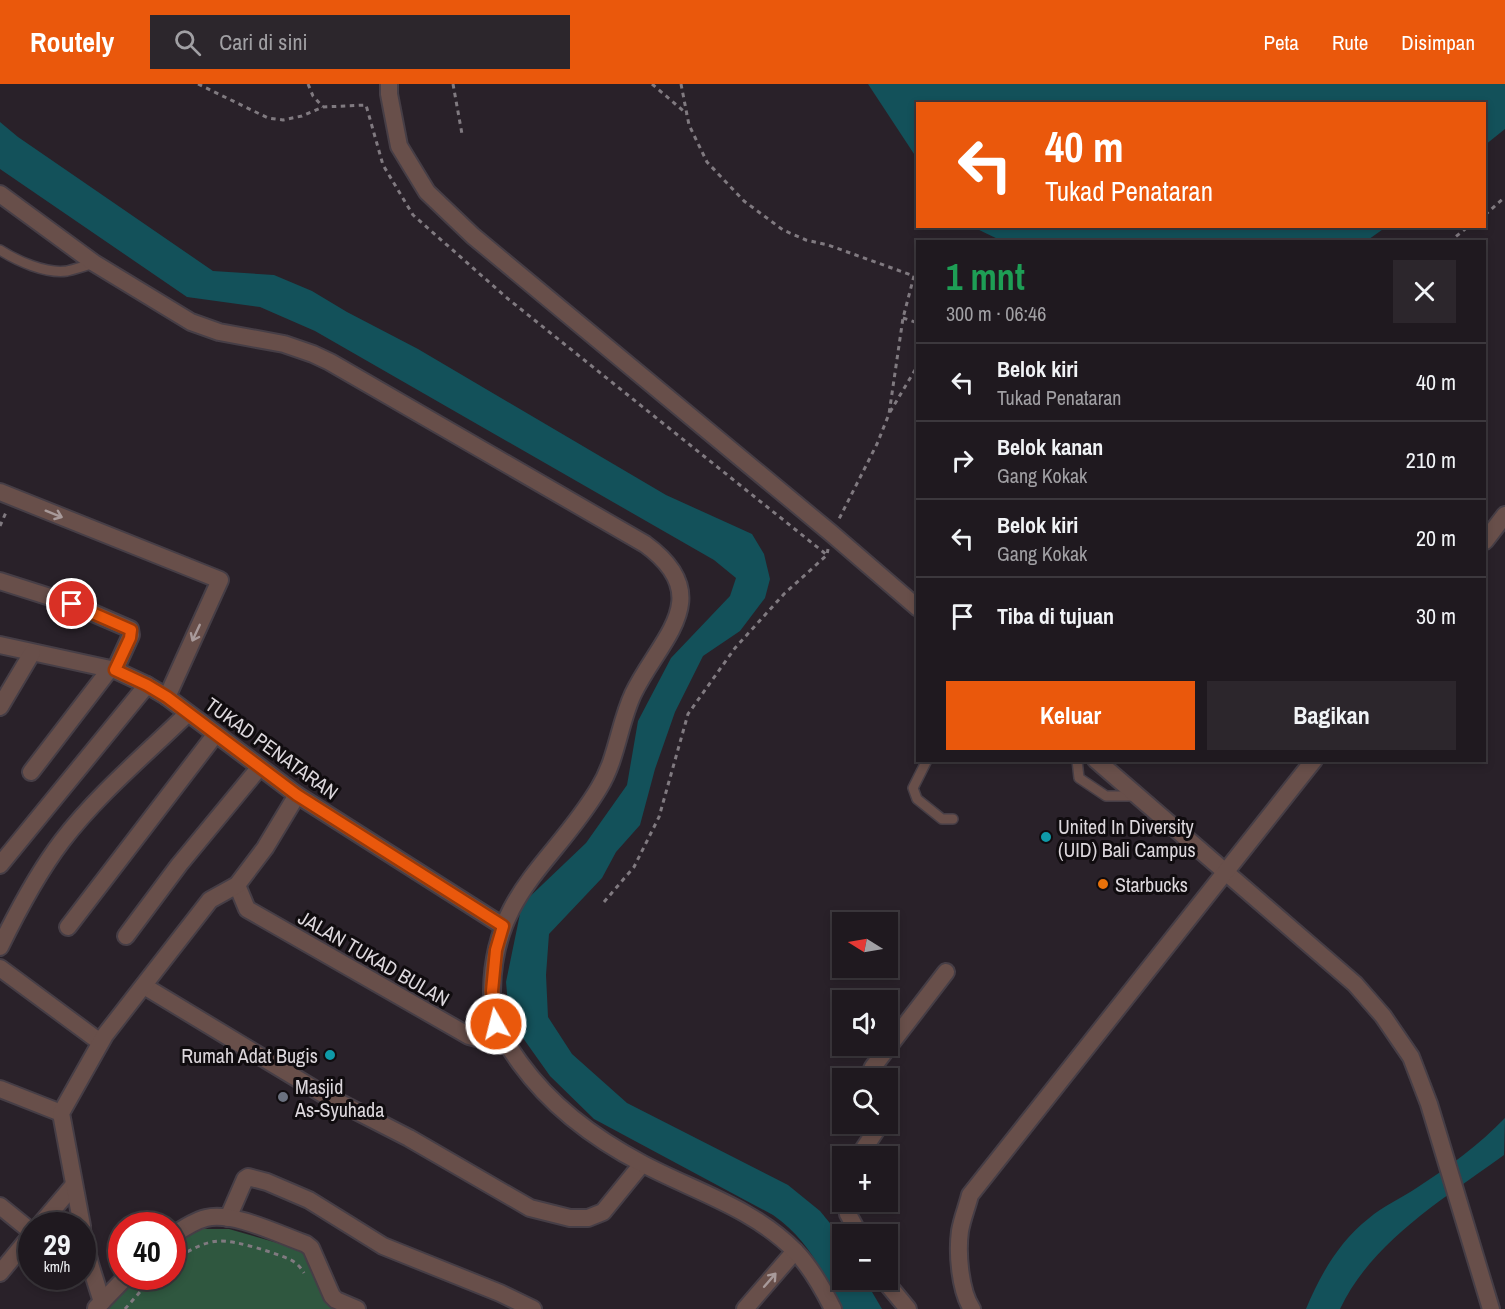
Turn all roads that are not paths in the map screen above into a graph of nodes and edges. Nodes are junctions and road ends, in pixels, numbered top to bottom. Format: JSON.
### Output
{"nodes":[{"id":1,"x":389,"y":84,"type":"edge"},
{"id":2,"x":0,"y":194,"type":"edge"},
{"id":3,"x":0,"y":250,"type":"edge"},
{"id":4,"x":94,"y":263,"type":"junction"},
{"id":5,"x":0,"y":492,"type":"edge"},
{"id":6,"x":1505,"y":515,"type":"edge"},
{"id":7,"x":1486,"y":540,"type":"edge"},
{"id":8,"x":0,"y":581,"type":"edge"},
{"id":9,"x":916,"y":606,"type":"edge"},
{"id":10,"x":0,"y":645,"type":"edge"},
{"id":11,"x":32,"y":653,"type":"junction"},
{"id":12,"x":113,"y":670,"type":"junction"},
{"id":13,"x":147,"y":685,"type":"junction"},
{"id":14,"x":167,"y":697,"type":"junction"},
{"id":15,"x":0,"y":707,"type":"edge"},
{"id":16,"x":187,"y":714,"type":"junction"},
{"id":17,"x":215,"y":735,"type":"junction"},
{"id":18,"x":926,"y":762,"type":"edge"},
{"id":19,"x":1077,"y":762,"type":"edge"},
{"id":20,"x":1097,"y":762,"type":"edge"},
{"id":21,"x":1312,"y":762,"type":"edge"},
{"id":22,"x":260,"y":768,"type":"junction"},
{"id":23,"x":31,"y":772,"type":"dead end"},
{"id":24,"x":297,"y":795,"type":"junction"},
{"id":25,"x":1137,"y":796,"type":"junction"},
{"id":26,"x":954,"y":819,"type":"dead end"},
{"id":27,"x":0,"y":865,"type":"edge"},
{"id":28,"x":1226,"y":873,"type":"junction"},
{"id":29,"x":237,"y":885,"type":"junction"},
{"id":30,"x":503,"y":926,"type":"junction"},
{"id":31,"x":68,"y":927,"type":"dead end"},
{"id":32,"x":126,"y":936,"type":"dead end"},
{"id":33,"x":0,"y":947,"type":"edge"},
{"id":34,"x":0,"y":968,"type":"edge"},
{"id":35,"x":946,"y":972,"type":"dead end"},
{"id":36,"x":144,"y":986,"type":"junction"},
{"id":37,"x":100,"y":1042,"type":"junction"},
{"id":38,"x":508,"y":1046,"type":"junction"},
{"id":39,"x":873,"y":1068,"type":"edge"},
{"id":40,"x":0,"y":1089,"type":"edge"},
{"id":41,"x":61,"y":1113,"type":"junction"},
{"id":42,"x":642,"y":1164,"type":"junction"},
{"id":43,"x":73,"y":1186,"type":"junction"},
{"id":44,"x":0,"y":1206,"type":"edge"},
{"id":45,"x":51,"y":1212,"type":"edge"},
{"id":46,"x":79,"y":1212,"type":"edge"},
{"id":47,"x":228,"y":1218,"type":"junction"},
{"id":48,"x":18,"y":1221,"type":"edge"},
{"id":49,"x":186,"y":1227,"type":"edge"},
{"id":50,"x":18,"y":1250,"type":"edge"},
{"id":51,"x":795,"y":1251,"type":"junction"},
{"id":52,"x":0,"y":1273,"type":"edge"},
{"id":53,"x":96,"y":1290,"type":"edge"},
{"id":54,"x":114,"y":1290,"type":"edge"},
{"id":55,"x":893,"y":1290,"type":"edge"},
{"id":56,"x":99,"y":1306,"type":"edge"},
{"id":57,"x":357,"y":1309,"type":"edge"},
{"id":58,"x":533,"y":1309,"type":"edge"},
{"id":59,"x":745,"y":1309,"type":"edge"},
{"id":60,"x":833,"y":1309,"type":"edge"},
{"id":61,"x":909,"y":1309,"type":"edge"},
{"id":62,"x":972,"y":1309,"type":"edge"},
{"id":63,"x":1491,"y":1309,"type":"edge"}],
"edges":[{"from":1,"to":9,"type":"street"},
{"from":2,"to":4,"type":"street"},
{"from":3,"to":4,"type":"lane"},
{"from":4,"to":30,"type":"street"},
{"from":5,"to":14,"type":"street","one_way":true},
{"from":6,"to":7,"type":"street"},
{"from":8,"to":12,"type":"street"},
{"from":10,"to":11,"type":"street","name":"TUKAD PENATARAN"},
{"from":11,"to":12,"type":"street","name":"TUKAD PENATARAN"},
{"from":11,"to":15,"type":"street"},
{"from":12,"to":13,"type":"street","name":"TUKAD PENATARAN"},
{"from":12,"to":23,"type":"street"},
{"from":13,"to":14,"type":"street","name":"TUKAD PENATARAN"},
{"from":13,"to":27,"type":"street"},
{"from":14,"to":16,"type":"street","name":"TUKAD PENATARAN"},
{"from":16,"to":17,"type":"street","name":"TUKAD PENATARAN"},
{"from":16,"to":33,"type":"street"},
{"from":17,"to":22,"type":"street","name":"TUKAD PENATARAN"},
{"from":17,"to":31,"type":"street"},
{"from":18,"to":26,"type":"lane"},
{"from":19,"to":25,"type":"lane"},
{"from":20,"to":25,"type":"street"},
{"from":21,"to":28,"type":"street"},
{"from":22,"to":24,"type":"street","name":"TUKAD PENATARAN"},
{"from":22,"to":32,"type":"street"},
{"from":24,"to":29,"type":"street"},
{"from":24,"to":30,"type":"street","name":"TUKAD PENATARAN"},
{"from":25,"to":28,"type":"street"},
{"from":28,"to":62,"type":"street"},
{"from":28,"to":63,"type":"street"},
{"from":29,"to":36,"type":"street"},
{"from":29,"to":38,"type":"street","name":"JALAN TUKAD BULAN"},
{"from":30,"to":38,"type":"street"},
{"from":34,"to":37,"type":"street"},
{"from":35,"to":39,"type":"street"},
{"from":36,"to":37,"type":"street"},
{"from":36,"to":42,"type":"street"},
{"from":37,"to":41,"type":"street"},
{"from":38,"to":42,"type":"street"},
{"from":40,"to":41,"type":"street"},
{"from":41,"to":43,"type":"street"},
{"from":42,"to":51,"type":"street"},
{"from":43,"to":45,"type":"street"},
{"from":43,"to":46,"type":"street"},
{"from":44,"to":48,"type":"street"},
{"from":47,"to":49,"type":"street"},
{"from":47,"to":57,"type":"street"},
{"from":47,"to":58,"type":"street"},
{"from":50,"to":52,"type":"street"},
{"from":59,"to":51,"type":"street","one_way":true},
{"from":51,"to":60,"type":"street"},
{"from":53,"to":56,"type":"street"},
{"from":54,"to":56,"type":"street"},
{"from":55,"to":61,"type":"street"}]}
